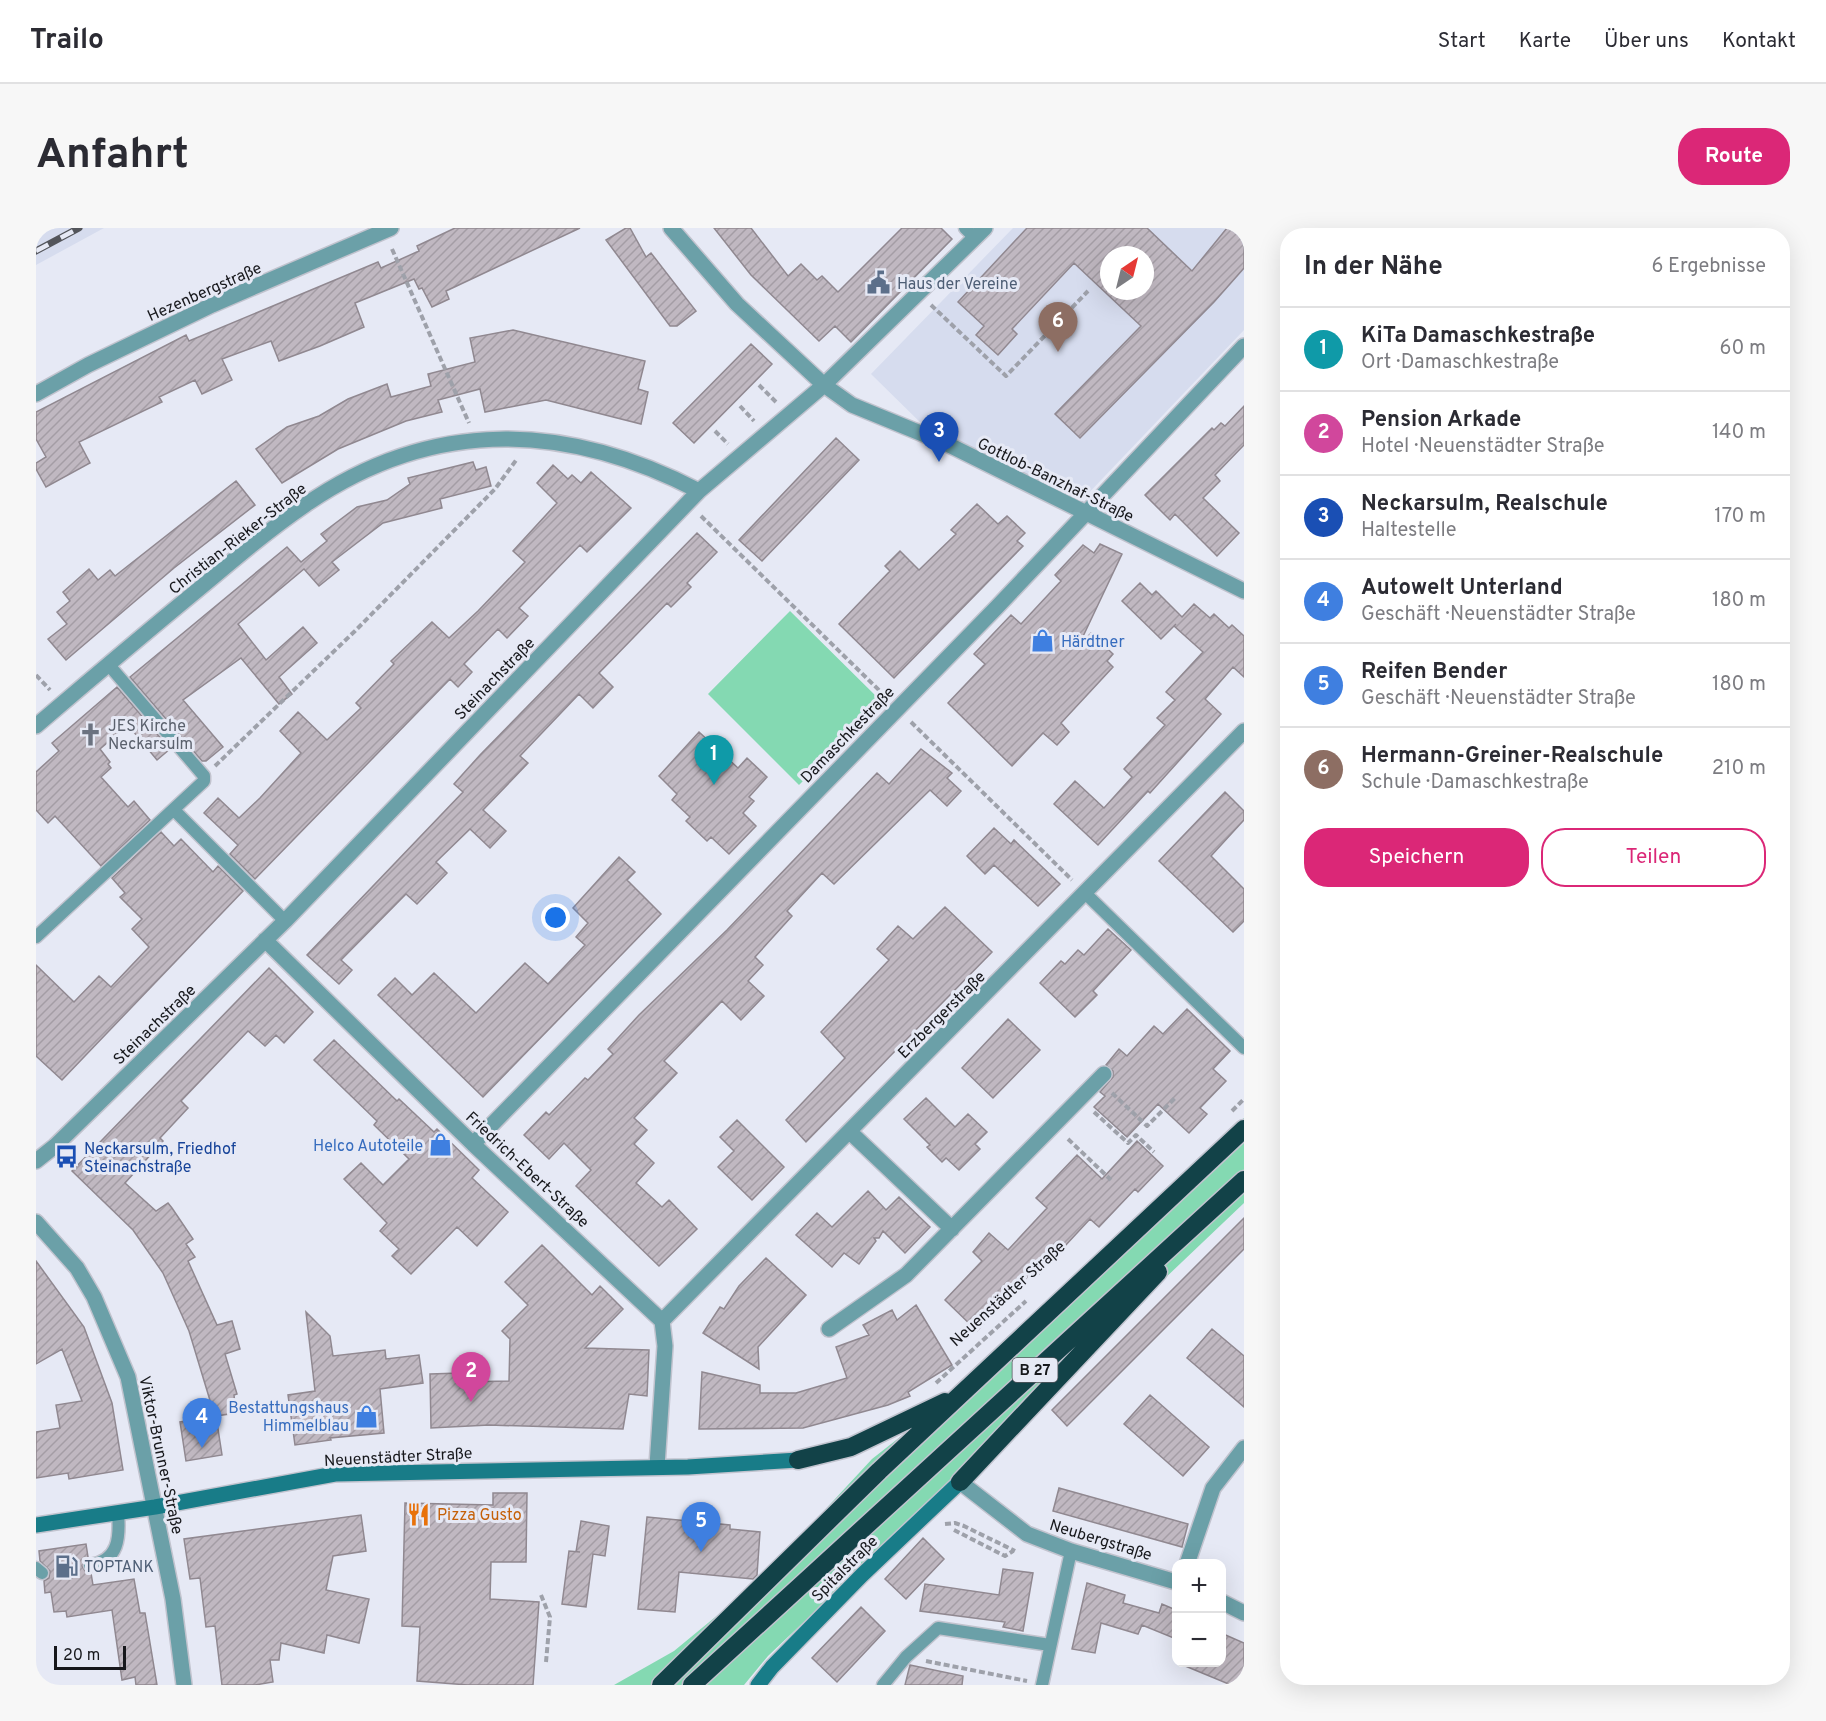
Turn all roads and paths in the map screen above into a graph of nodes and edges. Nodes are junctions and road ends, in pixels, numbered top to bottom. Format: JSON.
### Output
{"nodes":[{"id":1,"x":671,"y":228,"type":"edge"},
{"id":2,"x":388,"y":230,"type":"edge"},
{"id":3,"x":975,"y":231,"type":"edge"},
{"id":4,"x":1089,"y":291,"type":"dead end"},
{"id":5,"x":919,"y":295,"type":"junction"},
{"id":6,"x":1244,"y":346,"type":"edge"},
{"id":7,"x":824,"y":385,"type":"junction"},
{"id":8,"x":36,"y":394,"type":"edge"},
{"id":9,"x":520,"y":438,"type":"junction"},
{"id":10,"x":475,"y":439,"type":"junction"},
{"id":11,"x":699,"y":491,"type":"junction"},
{"id":12,"x":1086,"y":513,"type":"junction"},
{"id":13,"x":1244,"y":591,"type":"edge"},
{"id":14,"x":108,"y":664,"type":"junction"},
{"id":15,"x":36,"y":726,"type":"edge"},
{"id":16,"x":1244,"y":731,"type":"edge"},
{"id":17,"x":204,"y":776,"type":"junction"},
{"id":18,"x":174,"y":810,"type":"junction"},
{"id":19,"x":1085,"y":893,"type":"junction"},
{"id":20,"x":285,"y":921,"type":"junction"},
{"id":21,"x":36,"y":937,"type":"edge"},
{"id":22,"x":265,"y":940,"type":"junction"},
{"id":23,"x":1244,"y":1048,"type":"edge"},
{"id":24,"x":1102,"y":1077,"type":"joint"},
{"id":25,"x":1175,"y":1098,"type":"dead end"},
{"id":26,"x":1080,"y":1099,"type":"junction"},
{"id":27,"x":1244,"y":1099,"type":"edge"},
{"id":28,"x":1227,"y":1115,"type":"dead end"},
{"id":29,"x":1054,"y":1126,"type":"junction"},
{"id":30,"x":1244,"y":1129,"type":"edge"},
{"id":31,"x":850,"y":1132,"type":"junction"},
{"id":32,"x":473,"y":1144,"type":"junction"},
{"id":33,"x":1154,"y":1152,"type":"dead end"},
{"id":34,"x":36,"y":1161,"type":"edge"},
{"id":35,"x":1111,"y":1180,"type":"dead end"},
{"id":36,"x":1244,"y":1180,"type":"edge"},
{"id":37,"x":1208,"y":1214,"type":"junction"},
{"id":38,"x":36,"y":1222,"type":"edge"},
{"id":39,"x":952,"y":1229,"type":"junction"},
{"id":40,"x":1033,"y":1294,"type":"dead end"},
{"id":41,"x":662,"y":1321,"type":"junction"},
{"id":42,"x":829,"y":1329,"type":"dead end"},
{"id":43,"x":928,"y":1388,"type":"dead end"},
{"id":44,"x":965,"y":1392,"type":"junction"},
{"id":45,"x":1244,"y":1448,"type":"edge"},
{"id":46,"x":798,"y":1461,"type":"joint"},
{"id":47,"x":657,"y":1466,"type":"junction"},
{"id":48,"x":960,"y":1482,"type":"junction"},
{"id":49,"x":155,"y":1507,"type":"junction"},
{"id":50,"x":118,"y":1513,"type":"junction"},
{"id":51,"x":36,"y":1525,"type":"edge"},
{"id":52,"x":938,"y":1526,"type":"dead end"},
{"id":53,"x":954,"y":1530,"type":"dead end"},
{"id":54,"x":1013,"y":1551,"type":"junction"},
{"id":55,"x":1071,"y":1551,"type":"junction"},
{"id":56,"x":1023,"y":1552,"type":"dead end"},
{"id":57,"x":1188,"y":1559,"type":"edge"},
{"id":58,"x":90,"y":1565,"type":"dead end"},
{"id":59,"x":1172,"y":1581,"type":"edge"},
{"id":60,"x":541,"y":1595,"type":"dead end"},
{"id":61,"x":1226,"y":1604,"type":"edge"},
{"id":62,"x":1244,"y":1612,"type":"edge"},
{"id":63,"x":1050,"y":1645,"type":"junction"},
{"id":64,"x":906,"y":1657,"type":"junction"},
{"id":65,"x":546,"y":1662,"type":"dead end"},
{"id":66,"x":184,"y":1685,"type":"edge"},
{"id":67,"x":661,"y":1685,"type":"edge"},
{"id":68,"x":692,"y":1685,"type":"edge"},
{"id":69,"x":758,"y":1685,"type":"edge"},
{"id":70,"x":883,"y":1685,"type":"edge"},
{"id":71,"x":1042,"y":1685,"type":"edge"}],
"edges":[{"from":1,"to":7,"type":"street","name":"Gottlob-Banzhaf-Straße"},
{"from":2,"to":8,"type":"street","name":"Hezenbergstraße"},
{"from":2,"to":10,"type":"path"},
{"from":3,"to":5,"type":"street","name":"Steinachstraße"},
{"from":4,"to":5,"type":"path"},
{"from":5,"to":7,"type":"street","name":"Steinachstraße"},
{"from":6,"to":12,"type":"street","name":"Damaschkestraße"},
{"from":7,"to":11,"type":"street","name":"Steinachstraße"},
{"from":7,"to":12,"type":"street","name":"Gottlob-Banzhaf-Straße"},
{"from":9,"to":10,"type":"street","name":"Christian-Rieker-Straße"},
{"from":9,"to":11,"type":"street","name":"Christian-Rieker-Straße"},
{"from":9,"to":17,"type":"path"},
{"from":10,"to":14,"type":"street","name":"Christian-Rieker-Straße"},
{"from":11,"to":20,"type":"street","name":"Steinachstraße"},
{"from":12,"to":13,"type":"street","name":"Gottlob-Banzhaf-Straße"},
{"from":12,"to":32,"type":"street","name":"Damaschkestraße"},
{"from":14,"to":15,"type":"street","name":"Christian-Rieker-Straße"},
{"from":14,"to":17,"type":"lane"},
{"from":16,"to":19,"type":"street","name":"Erzbergerstraße"},
{"from":17,"to":18,"type":"lane"},
{"from":18,"to":20,"type":"lane"},
{"from":18,"to":21,"type":"lane"},
{"from":19,"to":23,"type":"lane"},
{"from":19,"to":31,"type":"street","name":"Erzbergerstraße"},
{"from":20,"to":22,"type":"street","name":"Steinachstraße"},
{"from":22,"to":32,"type":"street","name":"Friedrich-Ebert-Straße"},
{"from":22,"to":34,"type":"street","name":"Steinachstraße"},
{"from":24,"to":25,"type":"path"},
{"from":24,"to":26,"type":"street"},
{"from":26,"to":29,"type":"street"},
{"from":26,"to":33,"type":"path"},
{"from":27,"to":28,"type":"path"},
{"from":29,"to":35,"type":"path"},
{"from":29,"to":39,"type":"street"},
{"from":30,"to":44,"type":"highway","number":"B 27"},
{"from":31,"to":39,"type":"street"},
{"from":31,"to":41,"type":"street","name":"Erzbergerstraße"},
{"from":32,"to":41,"type":"street","name":"Friedrich-Ebert-Straße"},
{"from":36,"to":37,"type":"highway","number":"B 27"},
{"from":37,"to":48,"type":"highway"},
{"from":37,"to":68,"type":"highway","number":"B 27"},
{"from":38,"to":49,"type":"street","name":"Viktor-Brunner-Straße"},
{"from":39,"to":42,"type":"street"},
{"from":40,"to":43,"type":"path","name":"Neuenstädter Straße"},
{"from":41,"to":47,"type":"street"},
{"from":44,"to":46,"type":"highway"},
{"from":44,"to":67,"type":"highway","number":"B 27"},
{"from":45,"to":57,"type":"street"},
{"from":46,"to":47,"type":"main road","name":"Neuenstädter Straße"},
{"from":47,"to":49,"type":"main road","name":"Neuenstädter Straße"},
{"from":48,"to":55,"type":"street","name":"Neubergstraße"},
{"from":48,"to":69,"type":"main road","name":"Spitalstraße"},
{"from":49,"to":50,"type":"main road","name":"Neuenstädter Straße"},
{"from":49,"to":66,"type":"street","name":"Viktor-Brunner-Straße"},
{"from":50,"to":51,"type":"main road","name":"Neuenstädter Straße"},
{"from":50,"to":58,"type":"lane"},
{"from":52,"to":54,"type":"path"},
{"from":53,"to":54,"type":"path"},
{"from":54,"to":56,"type":"path"},
{"from":55,"to":59,"type":"street","name":"Neubergstraße"},
{"from":55,"to":63,"type":"lane"},
{"from":60,"to":65,"type":"path"},
{"from":61,"to":62,"type":"street"},
{"from":63,"to":64,"type":"lane"},
{"from":63,"to":71,"type":"lane"},
{"from":64,"to":70,"type":"lane"},
{"from":64,"to":71,"type":"path"}]}
